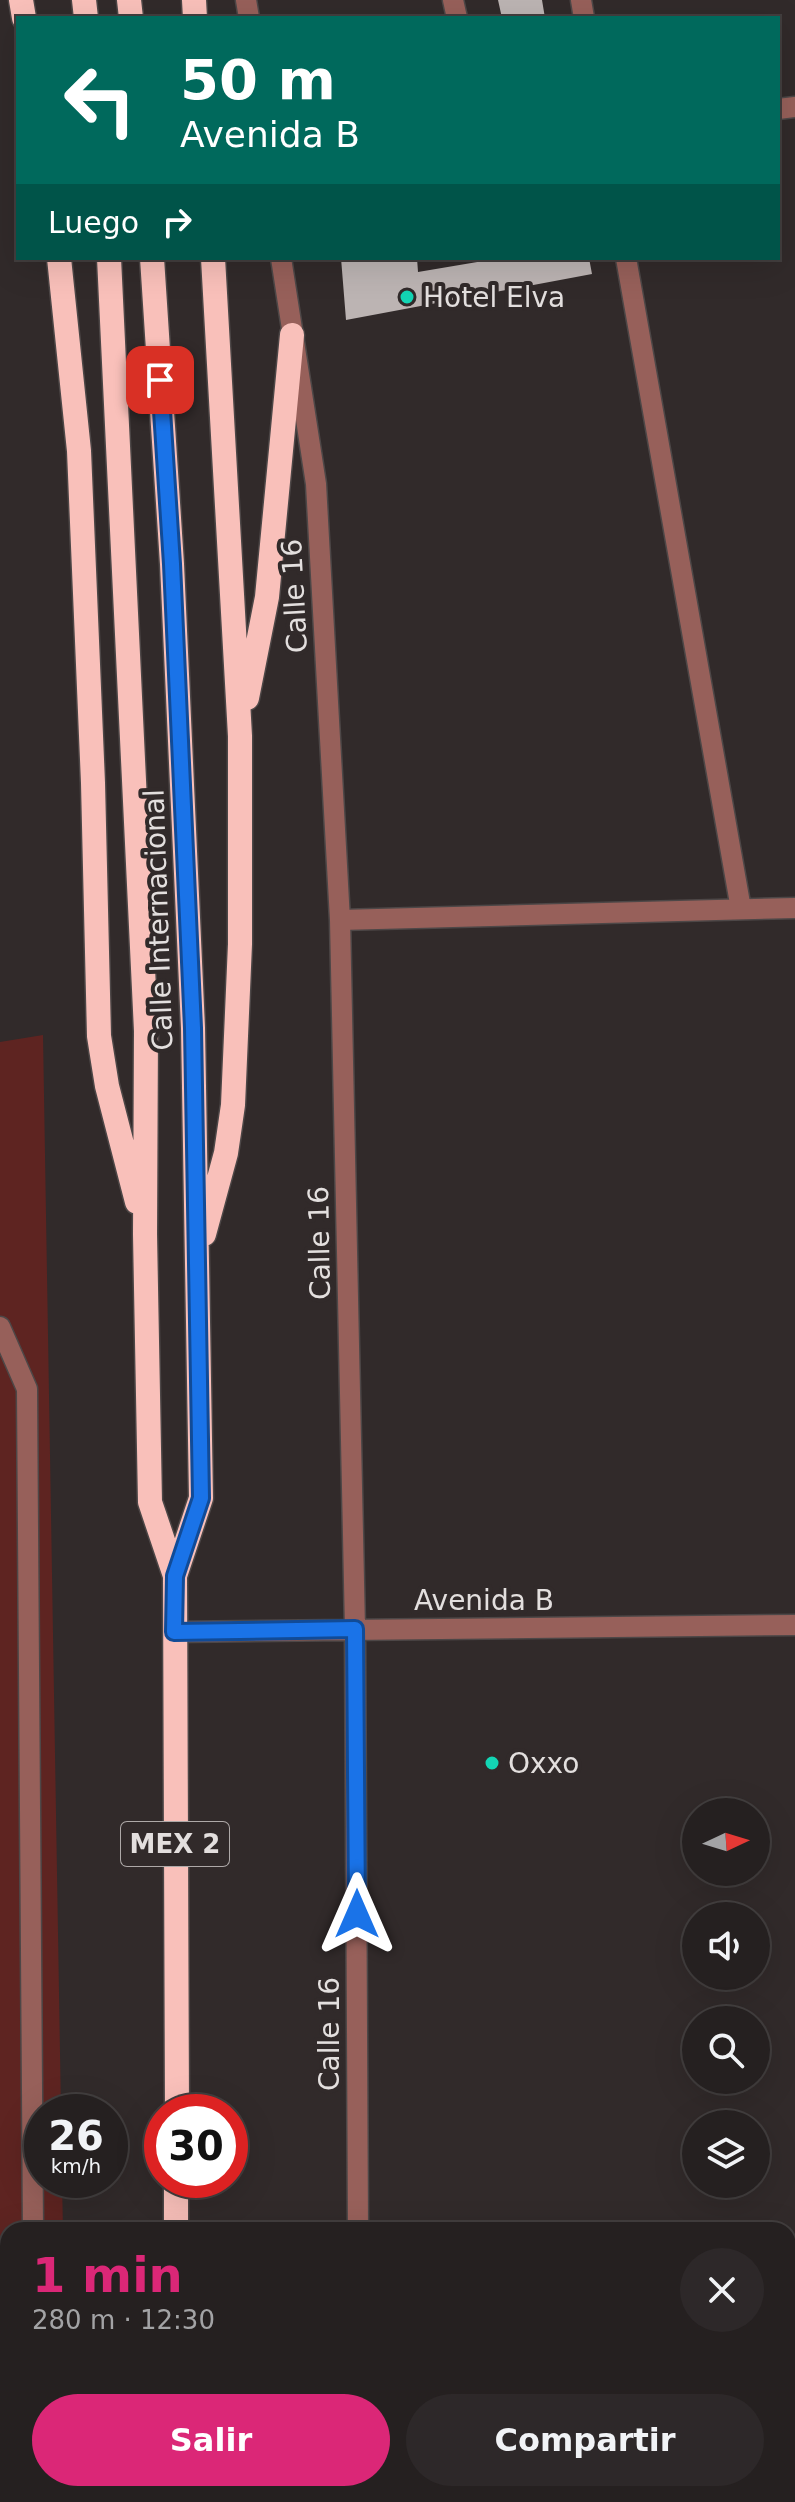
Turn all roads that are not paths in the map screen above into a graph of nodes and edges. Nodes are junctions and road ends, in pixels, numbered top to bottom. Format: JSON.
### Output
{"nodes":[{"id":1,"x":59,"y":260,"type":"edge"},
{"id":2,"x":109,"y":260,"type":"edge"},
{"id":3,"x":152,"y":260,"type":"edge"},
{"id":4,"x":213,"y":260,"type":"edge"},
{"id":5,"x":281,"y":260,"type":"edge"},
{"id":6,"x":626,"y":260,"type":"edge"},
{"id":7,"x":292,"y":335,"type":"junction"},
{"id":8,"x":240,"y":736,"type":"junction"},
{"id":9,"x":795,"y":908,"type":"edge"},
{"id":10,"x":741,"y":909,"type":"junction"},
{"id":11,"x":340,"y":920,"type":"junction"},
{"id":12,"x":145,"y":1234,"type":"junction"},
{"id":13,"x":197,"y":1260,"type":"junction"},
{"id":14,"x":0,"y":1327,"type":"edge"},
{"id":15,"x":175,"y":1576,"type":"junction"},
{"id":16,"x":795,"y":1625,"type":"edge"},
{"id":17,"x":355,"y":1629,"type":"junction"},
{"id":18,"x":174,"y":1632,"type":"junction"},
{"id":19,"x":177,"y":2094,"type":"edge"},
{"id":20,"x":176,"y":2198,"type":"edge"},
{"id":21,"x":33,"y":2222,"type":"edge"},
{"id":22,"x":176,"y":2222,"type":"edge"},
{"id":23,"x":358,"y":2222,"type":"edge"}],
"edges":[{"from":1,"to":12,"type":"highway"},
{"from":2,"to":12,"type":"highway","name":"Calle Internacional","number":"MEX 2"},
{"from":3,"to":13,"type":"highway","name":"Calle Internacional","number":"MEX 2"},
{"from":4,"to":8,"type":"highway"},
{"from":5,"to":7,"type":"street","name":"Calle 16"},
{"from":6,"to":10,"type":"street"},
{"from":7,"to":8,"type":"highway"},
{"from":7,"to":11,"type":"street","name":"Calle 16"},
{"from":8,"to":13,"type":"highway"},
{"from":9,"to":10,"type":"street"},
{"from":10,"to":11,"type":"street"},
{"from":11,"to":17,"type":"street","name":"Calle 16"},
{"from":12,"to":15,"type":"highway","name":"Calle Internacional","number":"MEX 2"},
{"from":13,"to":15,"type":"highway","name":"Calle Internacional","number":"MEX 2"},
{"from":14,"to":21,"type":"street"},
{"from":15,"to":18,"type":"highway","name":"Calle Internacional","number":"MEX 2"},
{"from":16,"to":17,"type":"street","name":"Avenida B"},
{"from":17,"to":18,"type":"street","name":"Avenida B"},
{"from":17,"to":23,"type":"street","name":"Calle 16"},
{"from":18,"to":19,"type":"highway","name":"Calle Internacional","number":"MEX 2"},
{"from":20,"to":22,"type":"highway"}]}
